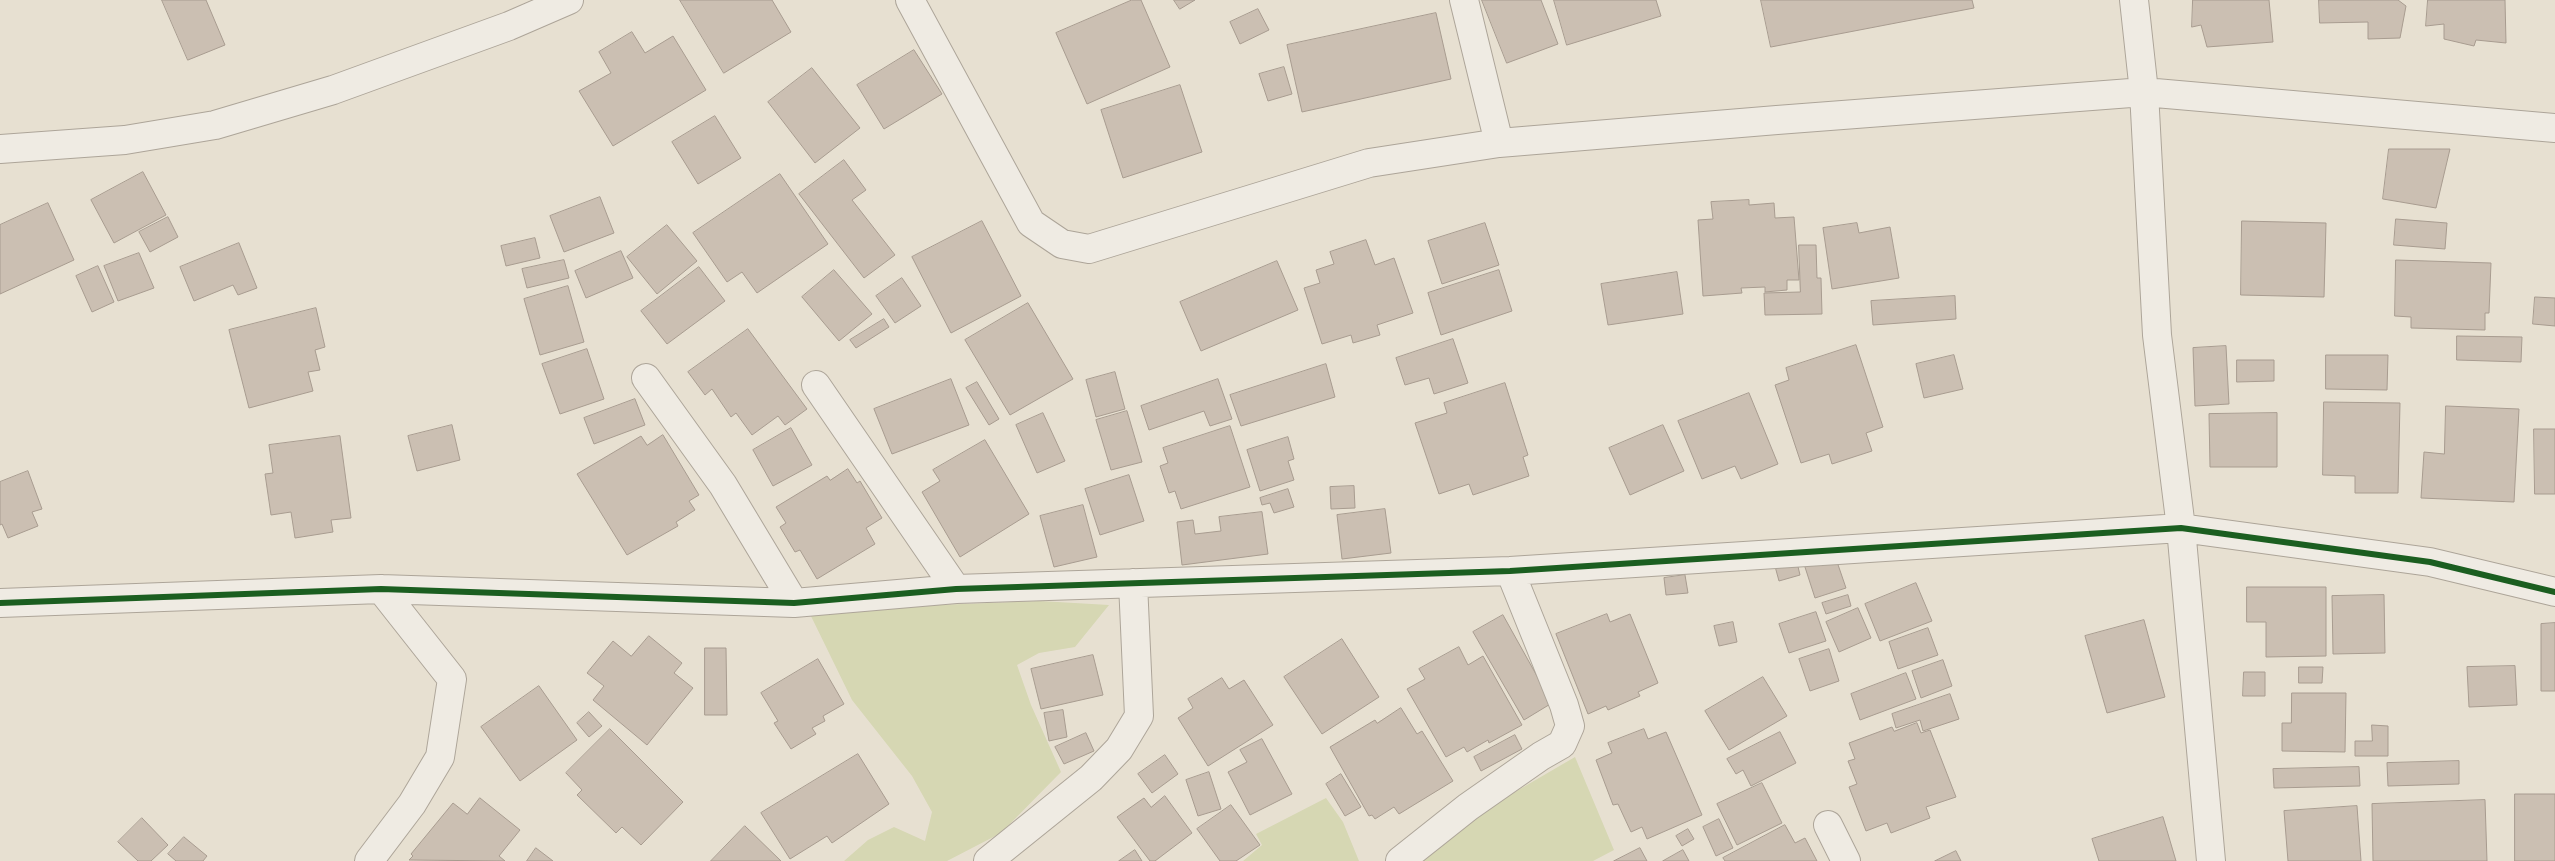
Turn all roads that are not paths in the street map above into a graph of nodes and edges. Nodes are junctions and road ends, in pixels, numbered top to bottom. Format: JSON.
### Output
{"nodes":[{"id":1,"x":569,"y":0,"type":"edge"},
{"id":2,"x":910,"y":0,"type":"edge"},
{"id":3,"x":1464,"y":0,"type":"edge"},
{"id":4,"x":2134,"y":0,"type":"edge"},
{"id":5,"x":2144,"y":92,"type":"junction"},
{"id":6,"x":2555,"y":128,"type":"edge"},
{"id":7,"x":1498,"y":143,"type":"junction"},
{"id":8,"x":0,"y":149,"type":"edge"},
{"id":9,"x":646,"y":378,"type":"dead end"},
{"id":10,"x":816,"y":385,"type":"dead end"},
{"id":11,"x":2181,"y":528,"type":"junction"},
{"id":12,"x":1510,"y":571,"type":"junction"},
{"id":13,"x":1132,"y":583,"type":"junction"},
{"id":14,"x":381,"y":588,"type":"junction"},
{"id":15,"x":956,"y":588,"type":"junction"},
{"id":16,"x":2555,"y":592,"type":"edge"},
{"id":17,"x":0,"y":603,"type":"edge"},
{"id":18,"x":794,"y":603,"type":"junction"},
{"id":19,"x":1828,"y":825,"type":"dead end"},
{"id":20,"x":369,"y":861,"type":"edge"},
{"id":21,"x":988,"y":861,"type":"edge"},
{"id":22,"x":1400,"y":861,"type":"edge"},
{"id":23,"x":1846,"y":861,"type":"edge"},
{"id":24,"x":2211,"y":861,"type":"edge"}],
"edges":[{"from":1,"to":8,"type":"street"},
{"from":2,"to":7,"type":"street"},
{"from":3,"to":7,"type":"street"},
{"from":4,"to":5,"type":"street"},
{"from":5,"to":6,"type":"street"},
{"from":5,"to":7,"type":"street"},
{"from":5,"to":11,"type":"street"},
{"from":9,"to":18,"type":"street"},
{"from":10,"to":15,"type":"street"},
{"from":11,"to":12,"type":"street"},
{"from":11,"to":16,"type":"street"},
{"from":11,"to":24,"type":"street"},
{"from":12,"to":13,"type":"street"},
{"from":12,"to":22,"type":"street"},
{"from":13,"to":15,"type":"street"},
{"from":13,"to":21,"type":"street"},
{"from":14,"to":17,"type":"street"},
{"from":14,"to":18,"type":"street"},
{"from":14,"to":20,"type":"street"},
{"from":15,"to":18,"type":"street"},
{"from":19,"to":23,"type":"street"}]}
